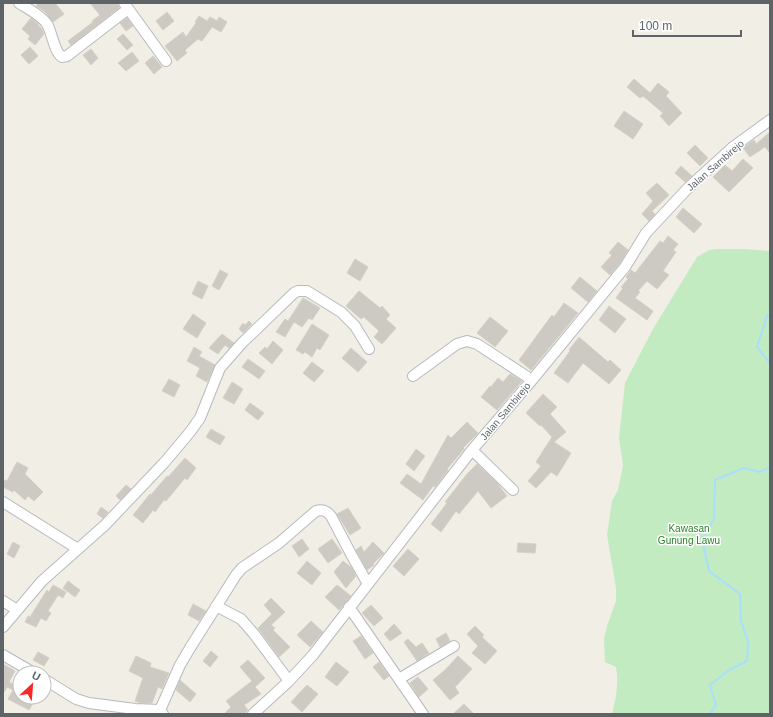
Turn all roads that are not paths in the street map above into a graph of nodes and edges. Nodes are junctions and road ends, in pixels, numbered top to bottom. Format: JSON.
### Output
{"nodes":[{"id":1,"x":20,"y":3,"type":"edge"},
{"id":2,"x":126,"y":6,"type":"edge"},
{"id":3,"x":166,"y":61,"type":"dead end"},
{"id":4,"x":770,"y":120,"type":"edge"},
{"id":5,"x":369,"y":349,"type":"dead end"},
{"id":6,"x":413,"y":376,"type":"dead end"},
{"id":7,"x":532,"y":380,"type":"junction"},
{"id":8,"x":472,"y":450,"type":"junction"},
{"id":9,"x":513,"y":490,"type":"dead end"},
{"id":10,"x":3,"y":502,"type":"edge"},
{"id":11,"x":78,"y":549,"type":"junction"},
{"id":12,"x":368,"y":584,"type":"junction"},
{"id":13,"x":3,"y":601,"type":"edge"},
{"id":14,"x":216,"y":606,"type":"junction"},
{"id":15,"x":349,"y":607,"type":"junction"},
{"id":16,"x":17,"y":610,"type":"junction"},
{"id":17,"x":3,"y":627,"type":"edge"},
{"id":18,"x":454,"y":646,"type":"dead end"},
{"id":19,"x":3,"y":655,"type":"edge"},
{"id":20,"x":20,"y":665,"type":"edge"},
{"id":21,"x":399,"y":679,"type":"junction"},
{"id":22,"x":289,"y":681,"type":"junction"},
{"id":23,"x":52,"y":684,"type":"edge"},
{"id":24,"x":161,"y":712,"type":"edge"},
{"id":25,"x":253,"y":714,"type":"edge"},
{"id":26,"x":423,"y":714,"type":"edge"}],
"edges":[{"from":1,"to":2,"type":"street"},
{"from":2,"to":3,"type":"street"},
{"from":4,"to":7,"type":"street","name":"Jalan Sambirejo"},
{"from":5,"to":11,"type":"street"},
{"from":6,"to":7,"type":"street"},
{"from":7,"to":8,"type":"street","name":"Jalan Sambirejo"},
{"from":8,"to":9,"type":"street"},
{"from":8,"to":12,"type":"street","name":"Jalan Sambirejo"},
{"from":10,"to":11,"type":"street"},
{"from":11,"to":16,"type":"street"},
{"from":12,"to":14,"type":"street"},
{"from":12,"to":15,"type":"street","name":"Jalan Sambirejo"},
{"from":13,"to":16,"type":"street"},
{"from":14,"to":22,"type":"street"},
{"from":14,"to":24,"type":"street"},
{"from":15,"to":21,"type":"street"},
{"from":15,"to":22,"type":"street","name":"Jalan Sambirejo"},
{"from":16,"to":17,"type":"street"},
{"from":18,"to":21,"type":"street"},
{"from":19,"to":20,"type":"street"},
{"from":21,"to":26,"type":"street"},
{"from":22,"to":25,"type":"street","name":"Jalan Sambirejo"},
{"from":23,"to":24,"type":"street"}]}
